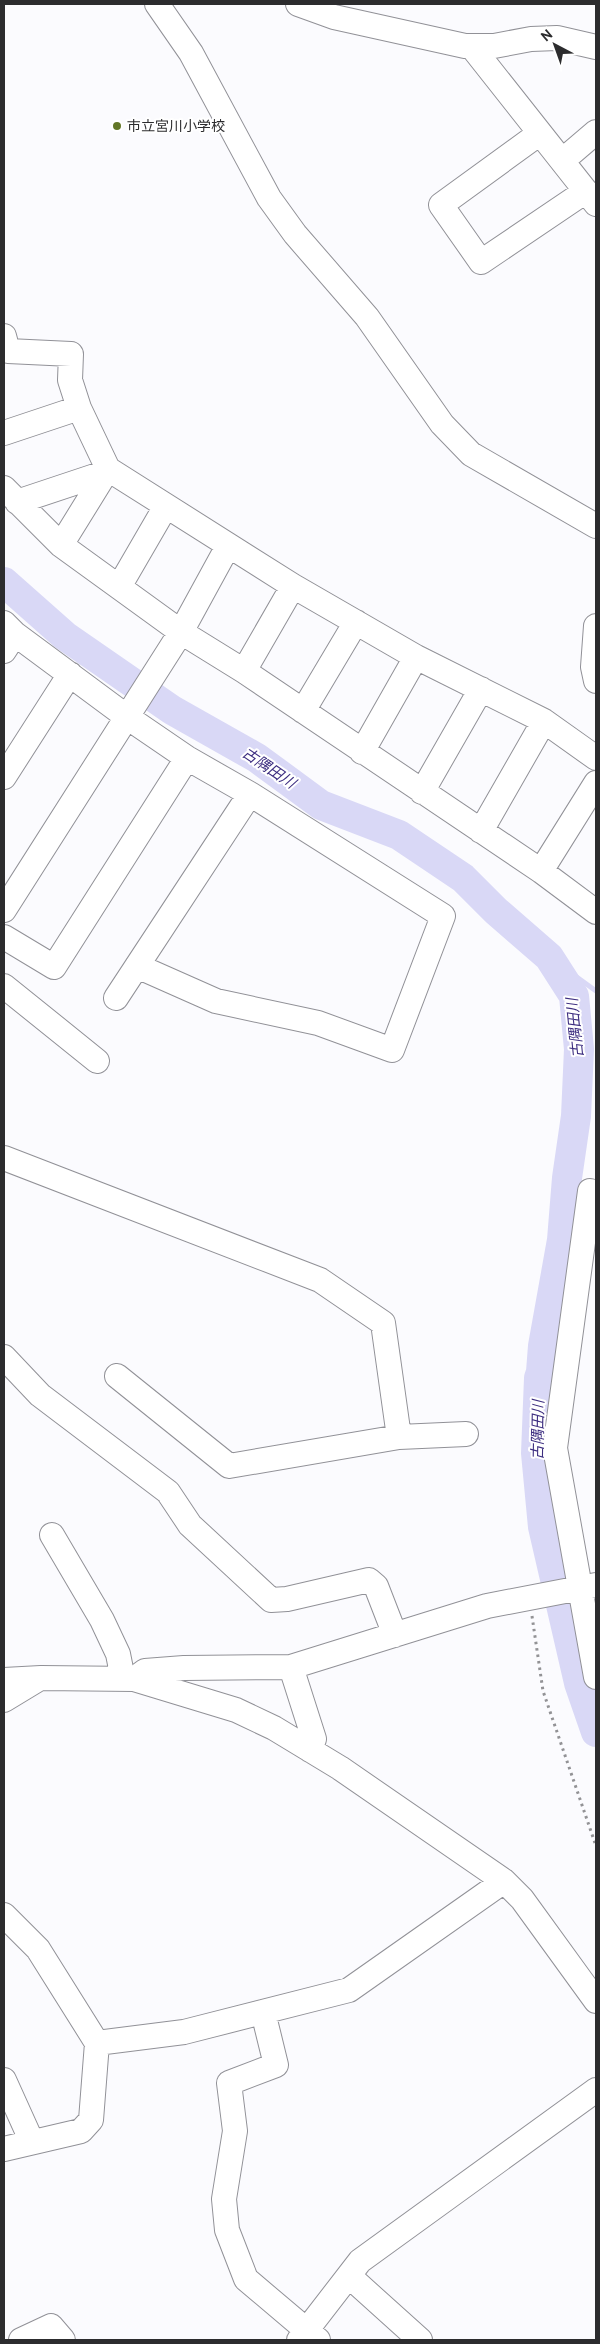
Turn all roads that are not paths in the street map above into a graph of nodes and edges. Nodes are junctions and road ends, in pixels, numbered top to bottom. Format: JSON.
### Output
{"nodes":[{"id":1,"x":157,"y":4,"type":"edge"},
{"id":2,"x":298,"y":4,"type":"edge"},
{"id":3,"x":472,"y":46,"type":"junction"},
{"id":4,"x":596,"y":47,"type":"edge"},
{"id":5,"x":596,"y":132,"type":"edge"},
{"id":6,"x":540,"y":133,"type":"junction"},
{"id":7,"x":562,"y":161,"type":"junction"},
{"id":8,"x":591,"y":198,"type":"edge"},
{"id":9,"x":5,"y":347,"type":"edge"},
{"id":10,"x":79,"y":408,"type":"junction"},
{"id":11,"x":4,"y":433,"type":"edge"},
{"id":12,"x":106,"y":471,"type":"junction"},
{"id":13,"x":10,"y":495,"type":"edge"},
{"id":14,"x":166,"y":506,"type":"junction"},
{"id":15,"x":596,"y":526,"type":"edge"},
{"id":16,"x":61,"y":545,"type":"junction"},
{"id":17,"x":228,"y":546,"type":"junction"},
{"id":18,"x":292,"y":586,"type":"junction"},
{"id":19,"x":120,"y":587,"type":"junction"},
{"id":20,"x":356,"y":622,"type":"junction"},
{"id":21,"x":596,"y":626,"type":"edge"},
{"id":22,"x":181,"y":632,"type":"junction"},
{"id":23,"x":8,"y":636,"type":"edge"},
{"id":24,"x":416,"y":657,"type":"junction"},
{"id":25,"x":244,"y":671,"type":"junction"},
{"id":26,"x":70,"y":674,"type":"junction"},
{"id":27,"x":596,"y":681,"type":"edge"},
{"id":28,"x":481,"y":689,"type":"junction"},
{"id":29,"x":302,"y":711,"type":"junction"},
{"id":30,"x":130,"y":713,"type":"junction"},
{"id":31,"x":544,"y":721,"type":"junction"},
{"id":32,"x":362,"y":752,"type":"junction"},
{"id":33,"x":187,"y":758,"type":"junction"},
{"id":34,"x":596,"y":758,"type":"edge"},
{"id":35,"x":4,"y":777,"type":"edge"},
{"id":36,"x":596,"y":783,"type":"edge"},
{"id":37,"x":422,"y":792,"type":"junction"},
{"id":38,"x":250,"y":794,"type":"junction"},
{"id":39,"x":482,"y":831,"type":"junction"},
{"id":40,"x":541,"y":871,"type":"junction"},
{"id":41,"x":4,"y":910,"type":"edge"},
{"id":42,"x":596,"y":911,"type":"edge"},
{"id":43,"x":4,"y":938,"type":"edge"},
{"id":44,"x":137,"y":966,"type":"junction"},
{"id":45,"x":4,"y":986,"type":"edge"},
{"id":46,"x":116,"y":998,"type":"dead end"},
{"id":47,"x":98,"y":1061,"type":"dead end"},
{"id":48,"x":4,"y":1158,"type":"edge"},
{"id":49,"x":596,"y":1193,"type":"edge"},
{"id":50,"x":4,"y":1357,"type":"edge"},
{"id":51,"x":117,"y":1376,"type":"dead end"},
{"id":52,"x":466,"y":1434,"type":"dead end"},
{"id":53,"x":399,"y":1437,"type":"junction"},
{"id":54,"x":52,"y":1535,"type":"dead end"},
{"id":55,"x":589,"y":1586,"type":"edge"},
{"id":56,"x":395,"y":1635,"type":"junction"},
{"id":57,"x":291,"y":1667,"type":"junction"},
{"id":58,"x":596,"y":1677,"type":"edge"},
{"id":59,"x":41,"y":1678,"type":"junction"},
{"id":60,"x":128,"y":1679,"type":"junction"},
{"id":61,"x":4,"y":1680,"type":"edge"},
{"id":62,"x":4,"y":1700,"type":"edge"},
{"id":63,"x":310,"y":1750,"type":"junction"},
{"id":64,"x":504,"y":1881,"type":"junction"},
{"id":65,"x":4,"y":1915,"type":"edge"},
{"id":66,"x":596,"y":2001,"type":"edge"},
{"id":67,"x":263,"y":2012,"type":"junction"},
{"id":68,"x":97,"y":2043,"type":"junction"},
{"id":69,"x":4,"y":2080,"type":"edge"},
{"id":70,"x":596,"y":2090,"type":"edge"},
{"id":71,"x":32,"y":2142,"type":"junction"},
{"id":72,"x":4,"y":2149,"type":"edge"},
{"id":73,"x":349,"y":2276,"type":"junction"},
{"id":74,"x":308,"y":2337,"type":"edge"},
{"id":75,"x":21,"y":2340,"type":"edge"},
{"id":76,"x":63,"y":2340,"type":"edge"},
{"id":77,"x":420,"y":2340,"type":"edge"}],
"edges":[{"from":1,"to":15,"type":"street"},
{"from":2,"to":3,"type":"street"},
{"from":3,"to":4,"type":"street"},
{"from":3,"to":6,"type":"street"},
{"from":5,"to":7,"type":"street"},
{"from":6,"to":7,"type":"street"},
{"from":6,"to":8,"type":"street"},
{"from":7,"to":8,"type":"street"},
{"from":9,"to":10,"type":"street"},
{"from":10,"to":11,"type":"street"},
{"from":10,"to":12,"type":"street"},
{"from":12,"to":13,"type":"street"},
{"from":12,"to":14,"type":"street"},
{"from":12,"to":16,"type":"street"},
{"from":13,"to":16,"type":"street"},
{"from":14,"to":17,"type":"street"},
{"from":14,"to":19,"type":"street"},
{"from":16,"to":19,"type":"street"},
{"from":17,"to":18,"type":"street"},
{"from":17,"to":22,"type":"street"},
{"from":18,"to":20,"type":"street"},
{"from":18,"to":25,"type":"street"},
{"from":19,"to":22,"type":"street"},
{"from":20,"to":24,"type":"street"},
{"from":20,"to":29,"type":"street"},
{"from":21,"to":27,"type":"street"},
{"from":22,"to":25,"type":"street"},
{"from":22,"to":30,"type":"street"},
{"from":23,"to":26,"type":"street"},
{"from":24,"to":28,"type":"street"},
{"from":24,"to":32,"type":"street"},
{"from":25,"to":29,"type":"street"},
{"from":26,"to":30,"type":"street"},
{"from":26,"to":35,"type":"street"},
{"from":28,"to":31,"type":"street"},
{"from":28,"to":37,"type":"street"},
{"from":29,"to":32,"type":"street"},
{"from":30,"to":33,"type":"street"},
{"from":30,"to":41,"type":"street"},
{"from":31,"to":34,"type":"street"},
{"from":31,"to":39,"type":"street"},
{"from":32,"to":37,"type":"street"},
{"from":33,"to":38,"type":"street"},
{"from":33,"to":43,"type":"street"},
{"from":36,"to":40,"type":"street"},
{"from":37,"to":39,"type":"street"},
{"from":38,"to":44,"type":"street"},
{"from":38,"to":44,"type":"street"},
{"from":39,"to":40,"type":"street"},
{"from":40,"to":42,"type":"street"},
{"from":44,"to":46,"type":"street"},
{"from":45,"to":47,"type":"street"},
{"from":48,"to":53,"type":"street"},
{"from":49,"to":55,"type":"street"},
{"from":50,"to":56,"type":"street"},
{"from":51,"to":53,"type":"street"},
{"from":52,"to":53,"type":"street"},
{"from":54,"to":60,"type":"street"},
{"from":55,"to":56,"type":"street"},
{"from":55,"to":58,"type":"street"},
{"from":56,"to":57,"type":"street"},
{"from":57,"to":60,"type":"street"},
{"from":57,"to":63,"type":"street"},
{"from":59,"to":60,"type":"street"},
{"from":59,"to":61,"type":"street"},
{"from":59,"to":62,"type":"street"},
{"from":60,"to":63,"type":"street"},
{"from":63,"to":64,"type":"street"},
{"from":64,"to":66,"type":"street"},
{"from":64,"to":67,"type":"street"},
{"from":65,"to":68,"type":"street"},
{"from":67,"to":68,"type":"street"},
{"from":67,"to":74,"type":"street"},
{"from":68,"to":71,"type":"street"},
{"from":69,"to":71,"type":"street"},
{"from":70,"to":73,"type":"street"},
{"from":71,"to":72,"type":"street"},
{"from":73,"to":74,"type":"street"},
{"from":73,"to":77,"type":"street"},
{"from":75,"to":76,"type":"street"}]}
